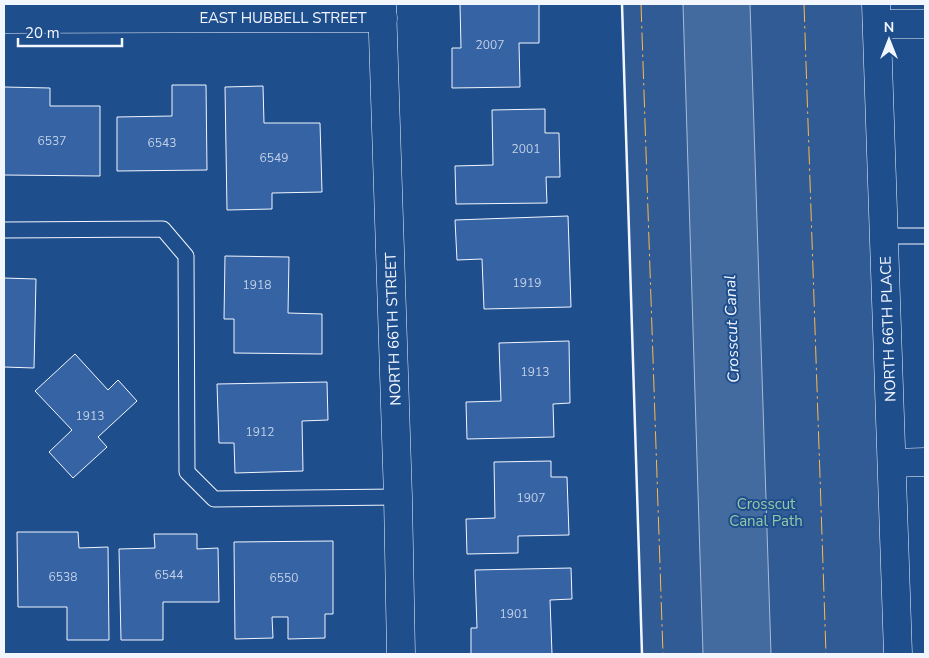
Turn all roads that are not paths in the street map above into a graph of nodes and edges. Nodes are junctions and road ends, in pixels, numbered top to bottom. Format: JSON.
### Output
{"nodes":[{"id":1,"x":382,"y":11,"type":"edge"},
{"id":2,"x":877,"y":14,"type":"edge"},
{"id":3,"x":4,"y":19,"type":"edge"},
{"id":4,"x":925,"y":24,"type":"edge"},
{"id":5,"x":4,"y":230,"type":"edge"},
{"id":6,"x":885,"y":236,"type":"junction"},
{"id":7,"x":925,"y":236,"type":"edge"},
{"id":8,"x":925,"y":462,"type":"edge"},
{"id":9,"x":892,"y":463,"type":"junction"},
{"id":10,"x":398,"y":496,"type":"junction"},
{"id":11,"x":401,"y":654,"type":"edge"},
{"id":12,"x":898,"y":654,"type":"edge"}],
"edges":[{"from":1,"to":3,"type":"street","name":"EAST HUBBELL STREET"},
{"from":1,"to":10,"type":"street","name":"NORTH 66TH STREET"},
{"from":2,"to":4,"type":"street"},
{"from":2,"to":6,"type":"street","name":"NORTH 66TH PLACE"},
{"from":5,"to":10,"type":"lane"},
{"from":6,"to":7,"type":"lane"},
{"from":6,"to":9,"type":"street","name":"NORTH 66TH PLACE"},
{"from":8,"to":9,"type":"street"},
{"from":9,"to":12,"type":"street","name":"NORTH 66TH PLACE"},
{"from":10,"to":11,"type":"street","name":"NORTH 66TH STREET"}]}
